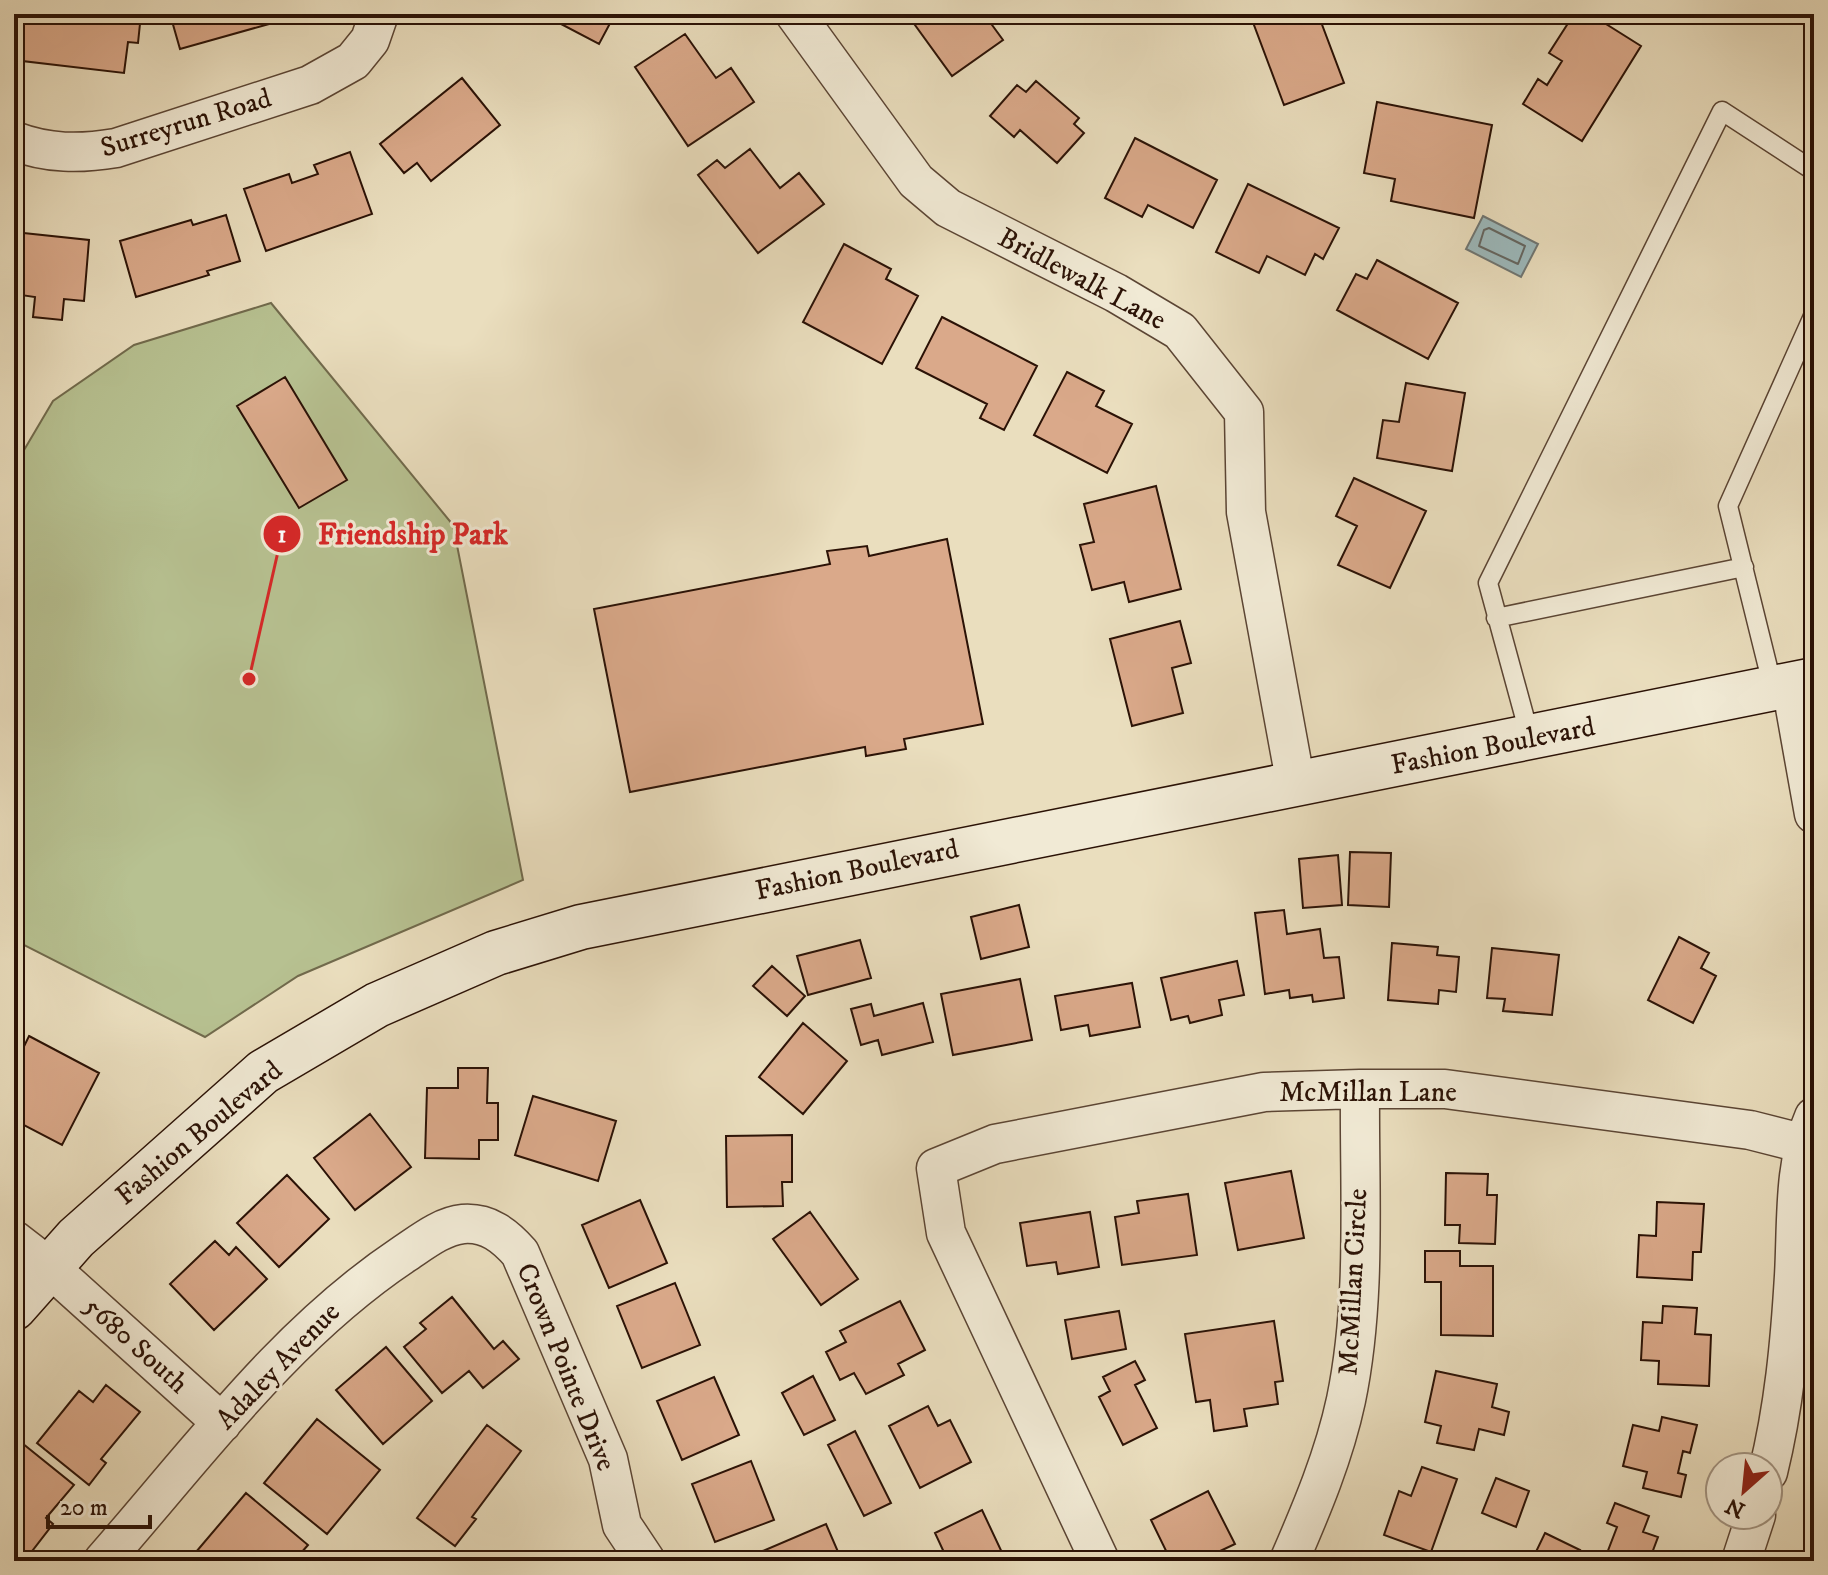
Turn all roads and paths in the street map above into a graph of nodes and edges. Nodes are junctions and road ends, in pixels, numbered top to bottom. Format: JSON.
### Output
{"nodes":[{"id":1,"x":379,"y":14,"type":"edge"},
{"id":2,"x":795,"y":14,"type":"edge"},
{"id":3,"x":14,"y":141,"type":"edge"},
{"id":4,"x":1814,"y":171,"type":"edge"},
{"id":5,"x":1814,"y":314,"type":"edge"},
{"id":6,"x":1744,"y":567,"type":"junction"},
{"id":7,"x":1496,"y":618,"type":"junction"},
{"id":8,"x":1793,"y":685,"type":"edge"},
{"id":9,"x":1530,"y":738,"type":"junction"},
{"id":10,"x":1296,"y":785,"type":"junction"},
{"id":11,"x":1814,"y":814,"type":"edge"},
{"id":12,"x":1360,"y":1089,"type":"junction"},
{"id":13,"x":1810,"y":1131,"type":"edge"},
{"id":14,"x":489,"y":1227,"type":"joint"},
{"id":15,"x":14,"y":1240,"type":"edge"},
{"id":16,"x":49,"y":1267,"type":"junction"},
{"id":17,"x":14,"y":1308,"type":"edge"},
{"id":18,"x":222,"y":1423,"type":"junction"},
{"id":19,"x":1772,"y":1451,"type":"edge"},
{"id":20,"x":1751,"y":1531,"type":"edge"},
{"id":21,"x":103,"y":1561,"type":"edge"},
{"id":22,"x":646,"y":1561,"type":"edge"},
{"id":23,"x":1100,"y":1561,"type":"edge"},
{"id":24,"x":1289,"y":1561,"type":"edge"},
{"id":25,"x":1741,"y":1561,"type":"edge"}],
"edges":[{"from":1,"to":3,"type":"street","name":"Surreyrun Road"},
{"from":2,"to":10,"type":"street","name":"Bridlewalk Lane"},
{"from":4,"to":7,"type":"lane"},
{"from":5,"to":6,"type":"lane"},
{"from":6,"to":7,"type":"lane"},
{"from":6,"to":8,"type":"lane"},
{"from":7,"to":9,"type":"lane"},
{"from":8,"to":9,"type":"street","name":"Fashion Boulevard"},
{"from":8,"to":11,"type":"street"},
{"from":9,"to":10,"type":"street","name":"Fashion Boulevard"},
{"from":10,"to":16,"type":"street","name":"Fashion Boulevard"},
{"from":12,"to":13,"type":"street","name":"McMillan Lane"},
{"from":12,"to":23,"type":"street","name":"McMillan Lane"},
{"from":12,"to":24,"type":"street","name":"McMillan Circle"},
{"from":13,"to":19,"type":"street"},
{"from":14,"to":18,"type":"street","name":"Adaley Avenue"},
{"from":14,"to":22,"type":"street","name":"Crown Pointe Drive"},
{"from":15,"to":16,"type":"street","name":"5680 South"},
{"from":16,"to":17,"type":"street","name":"Fashion Boulevard"},
{"from":16,"to":18,"type":"street","name":"5680 South"},
{"from":18,"to":21,"type":"street","name":"Adaley Avenue"},
{"from":20,"to":25,"type":"street"}]}
